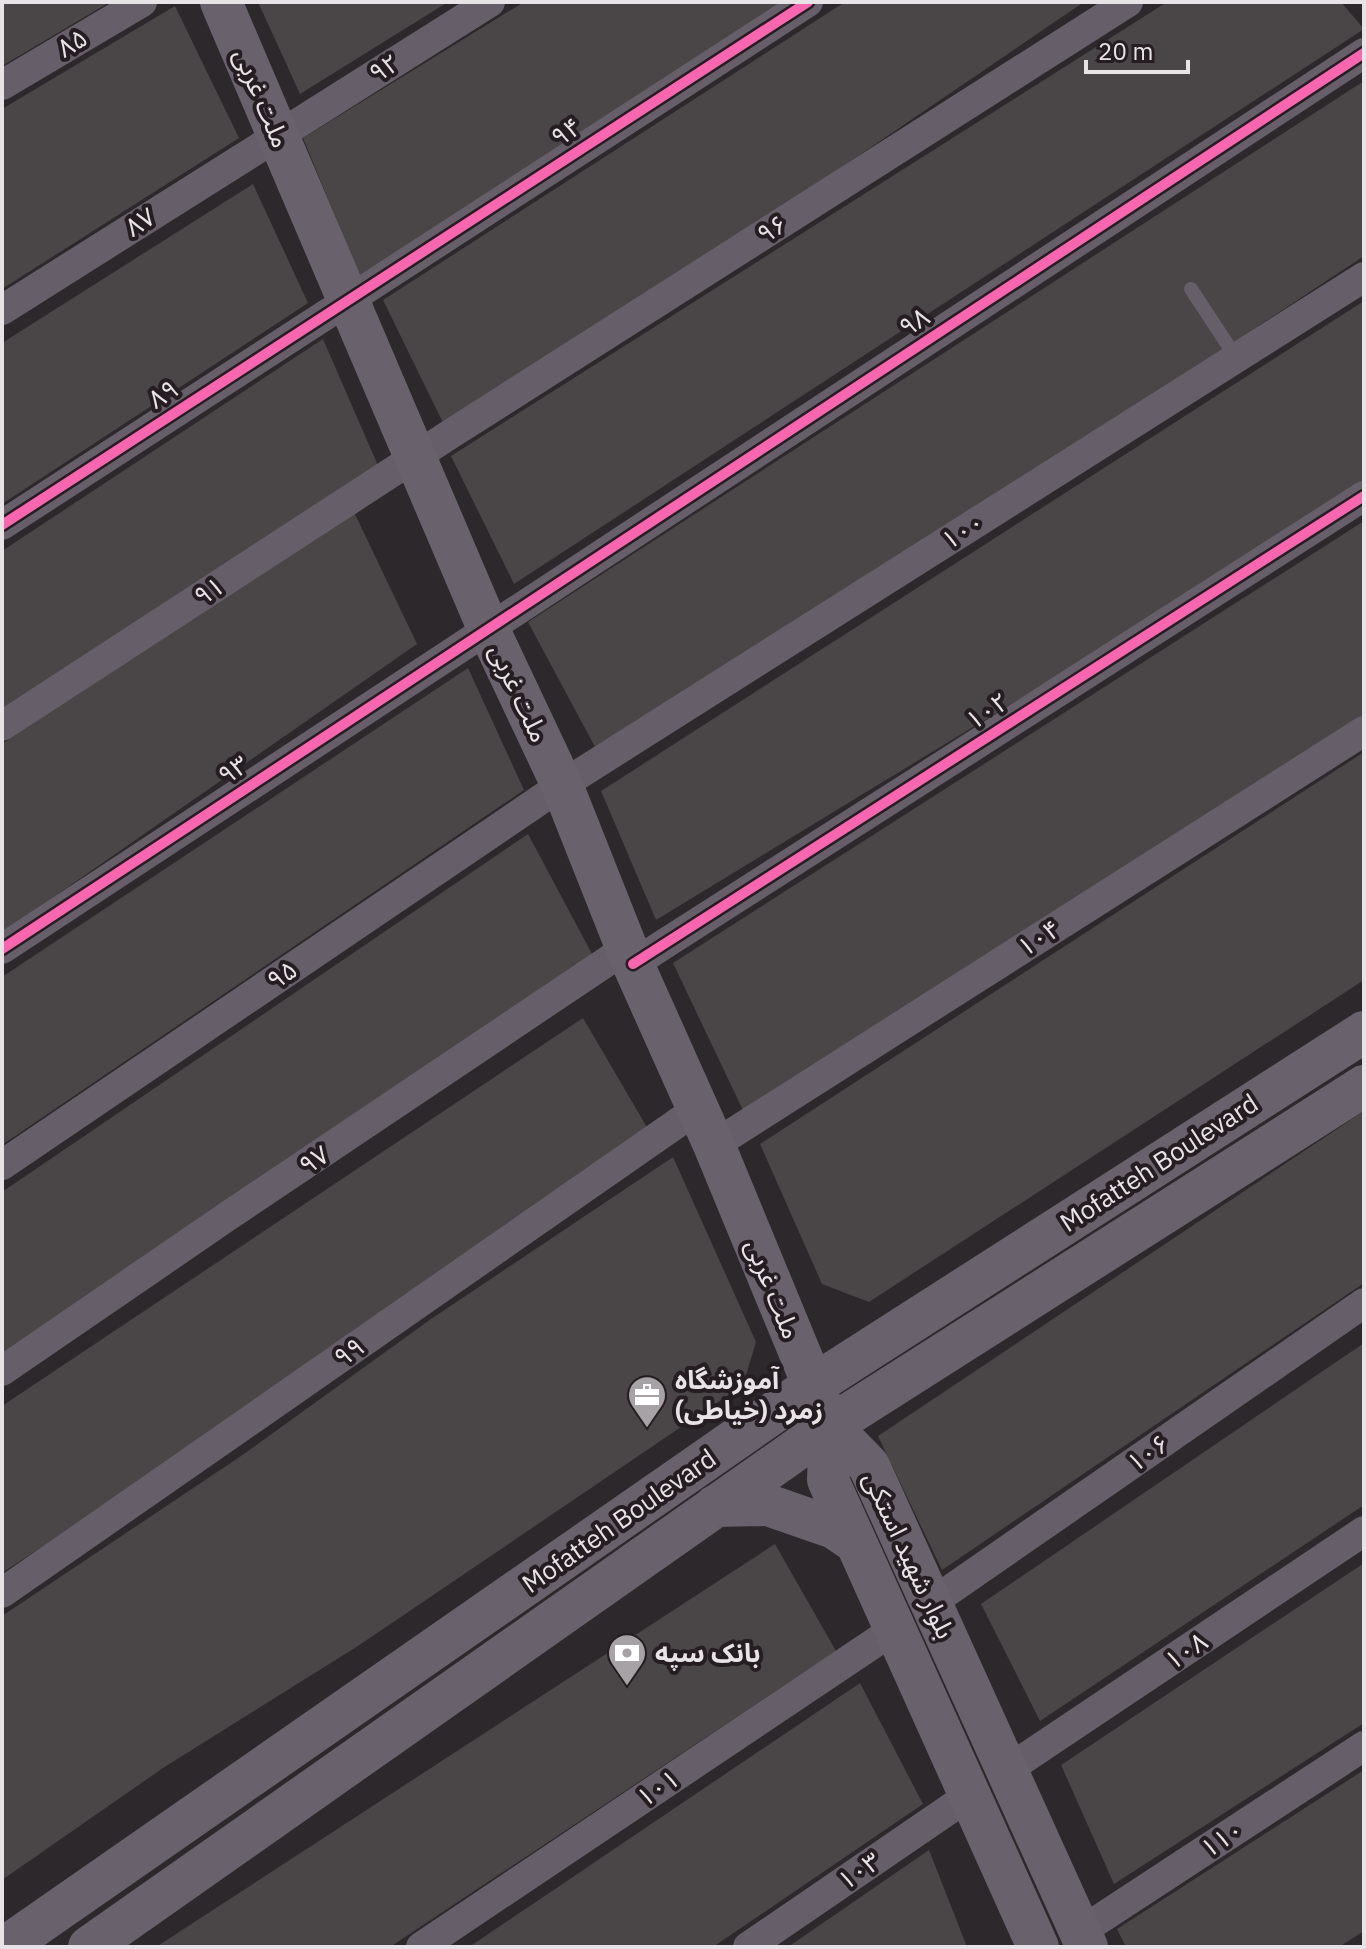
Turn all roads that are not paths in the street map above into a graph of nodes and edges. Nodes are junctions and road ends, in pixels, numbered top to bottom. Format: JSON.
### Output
{"nodes":[{"id":1,"x":142,"y":2,"type":"edge"},
{"id":2,"x":221,"y":2,"type":"edge"},
{"id":3,"x":490,"y":2,"type":"edge"},
{"id":4,"x":808,"y":2,"type":"edge"},
{"id":5,"x":1128,"y":2,"type":"edge"},
{"id":6,"x":1364,"y":53,"type":"edge"},
{"id":7,"x":2,"y":85,"type":"edge"},
{"id":8,"x":277,"y":134,"type":"junction"},
{"id":9,"x":1364,"y":277,"type":"edge"},
{"id":10,"x":1191,"y":289,"type":"dead end"},
{"id":11,"x":348,"y":299,"type":"junction"},
{"id":12,"x":2,"y":310,"type":"edge"},
{"id":13,"x":1237,"y":359,"type":"junction"},
{"id":14,"x":415,"y":457,"type":"junction"},
{"id":15,"x":1364,"y":496,"type":"edge"},
{"id":16,"x":2,"y":525,"type":"edge"},
{"id":17,"x":488,"y":628,"type":"junction"},
{"id":18,"x":2,"y":726,"type":"edge"},
{"id":19,"x":1364,"y":731,"type":"edge"},
{"id":20,"x":562,"y":785,"type":"junction"},
{"id":21,"x":2,"y":949,"type":"edge"},
{"id":22,"x":630,"y":956,"type":"junction"},
{"id":23,"x":1364,"y":1032,"type":"edge"},
{"id":24,"x":1364,"y":1086,"type":"edge"},
{"id":25,"x":705,"y":1128,"type":"junction"},
{"id":26,"x":2,"y":1165,"type":"edge"},
{"id":27,"x":1364,"y":1303,"type":"edge"},
{"id":28,"x":2,"y":1371,"type":"edge"},
{"id":29,"x":812,"y":1386,"type":"junction"},
{"id":30,"x":830,"y":1426,"type":"junction"},
{"id":31,"x":715,"y":1506,"type":"junction"},
{"id":32,"x":1364,"y":1531,"type":"edge"},
{"id":33,"x":856,"y":1543,"type":"junction"},
{"id":34,"x":2,"y":1593,"type":"edge"},
{"id":35,"x":931,"y":1603,"type":"junction"},
{"id":36,"x":895,"y":1629,"type":"junction"},
{"id":37,"x":1364,"y":1746,"type":"edge"},
{"id":38,"x":1007,"y":1770,"type":"junction"},
{"id":39,"x":970,"y":1795,"type":"junction"},
{"id":40,"x":1084,"y":1940,"type":"edge"},
{"id":41,"x":5,"y":1947,"type":"edge"},
{"id":42,"x":89,"y":1947,"type":"edge"},
{"id":43,"x":421,"y":1947,"type":"edge"},
{"id":44,"x":748,"y":1947,"type":"edge"},
{"id":45,"x":1038,"y":1947,"type":"edge"}],
"edges":[{"from":1,"to":7,"type":"street","name":"۸۵"},
{"from":2,"to":8,"type":"main road","name":"ملت غربی"},
{"from":3,"to":8,"type":"street","name":"۹۲"},
{"from":4,"to":11,"type":"street","name":"۹۴"},
{"from":5,"to":14,"type":"street","name":"۹۶"},
{"from":6,"to":17,"type":"street","name":"۹۸"},
{"from":8,"to":11,"type":"main road","name":"ملت غربی"},
{"from":8,"to":12,"type":"street","name":"۸۷"},
{"from":9,"to":13,"type":"street","name":"۱۰۰"},
{"from":10,"to":13,"type":"lane"},
{"from":11,"to":14,"type":"main road","name":"ملت غربی"},
{"from":11,"to":16,"type":"street","name":"۸۹"},
{"from":13,"to":20,"type":"street","name":"۱۰۰"},
{"from":14,"to":17,"type":"main road","name":"ملت غربی"},
{"from":14,"to":18,"type":"street","name":"۹۱"},
{"from":15,"to":22,"type":"street","name":"۱۰۲"},
{"from":17,"to":20,"type":"main road","name":"ملت غربی"},
{"from":17,"to":21,"type":"street","name":"۹۳"},
{"from":19,"to":25,"type":"street","name":"۱۰۴"},
{"from":20,"to":22,"type":"main road","name":"ملت غربی"},
{"from":20,"to":26,"type":"street","name":"۹۵"},
{"from":22,"to":25,"type":"main road","name":"ملت غربی"},
{"from":22,"to":28,"type":"street","name":"۹۷"},
{"from":23,"to":29,"type":"main road","name":"Mofatteh Boulevard"},
{"from":24,"to":30,"type":"main road","name":"Mofatteh Boulevard"},
{"from":25,"to":29,"type":"main road","name":"ملت غربی"},
{"from":25,"to":34,"type":"street","name":"۹۹"},
{"from":27,"to":35,"type":"street","name":"۱۰۶"},
{"from":29,"to":30,"type":"main road","name":"ملت غربی"},
{"from":29,"to":41,"type":"main road","name":"Mofatteh Boulevard"},
{"from":30,"to":31,"type":"main road","name":"Mofatteh Boulevard"},
{"from":30,"to":33,"type":"main road","name":"بلوار شهید استکی"},
{"from":30,"to":35,"type":"main road","name":"بلوار شهید استکی"},
{"from":31,"to":33,"type":"main road"},
{"from":31,"to":42,"type":"main road","name":"Mofatteh Boulevard"},
{"from":32,"to":38,"type":"street","name":"۱۰۸"},
{"from":33,"to":36,"type":"main road","name":"بلوار شهید استکی"},
{"from":35,"to":38,"type":"main road","name":"بلوار شهید استکی"},
{"from":36,"to":39,"type":"main road","name":"بلوار شهید استکی"},
{"from":36,"to":43,"type":"street","name":"۱۰۱"},
{"from":37,"to":40,"type":"street","name":"۱۱۰"},
{"from":38,"to":40,"type":"main road","name":"بلوار شهید استکی"},
{"from":39,"to":44,"type":"street","name":"۱۰۳"},
{"from":39,"to":45,"type":"main road","name":"بلوار شهید استکی"}]}
